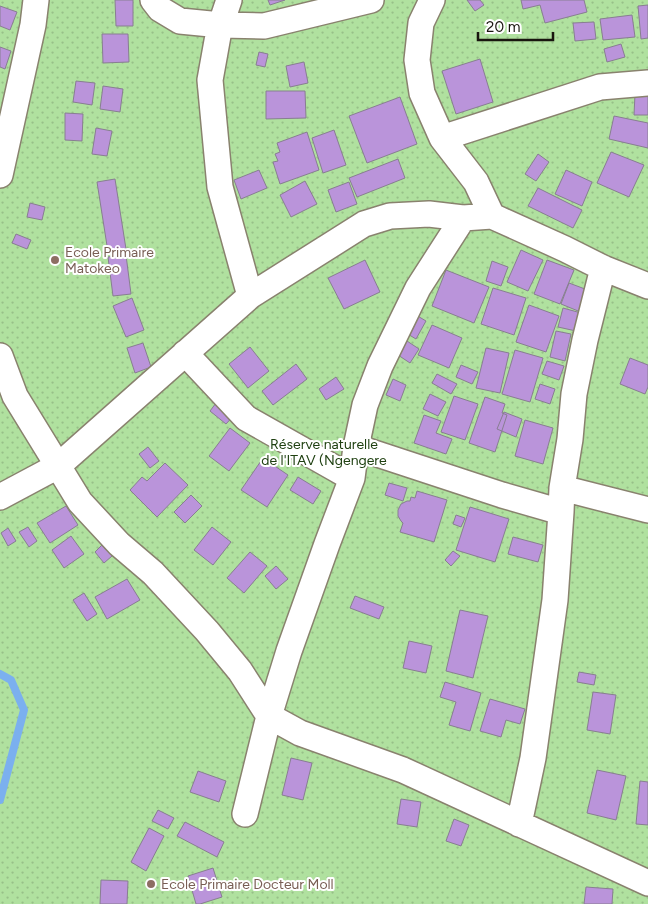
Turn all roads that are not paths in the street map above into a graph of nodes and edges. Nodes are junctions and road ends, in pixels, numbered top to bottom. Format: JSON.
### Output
{"nodes":[{"id":1,"x":36,"y":0,"type":"edge"},
{"id":2,"x":153,"y":0,"type":"edge"},
{"id":3,"x":229,"y":0,"type":"edge"},
{"id":4,"x":371,"y":0,"type":"edge"},
{"id":5,"x":432,"y":0,"type":"edge"},
{"id":6,"x":221,"y":25,"type":"junction"},
{"id":7,"x":648,"y":83,"type":"edge"},
{"id":8,"x":442,"y":138,"type":"junction"},
{"id":9,"x":0,"y":175,"type":"edge"},
{"id":10,"x":492,"y":216,"type":"junction"},
{"id":11,"x":464,"y":218,"type":"junction"},
{"id":12,"x":603,"y":268,"type":"junction"},
{"id":13,"x":648,"y":286,"type":"edge"},
{"id":14,"x":250,"y":296,"type":"junction"},
{"id":15,"x":185,"y":353,"type":"junction"},
{"id":16,"x":0,"y":356,"type":"edge"},
{"id":17,"x":356,"y":447,"type":"junction"},
{"id":18,"x":58,"y":466,"type":"junction"},
{"id":19,"x":352,"y":478,"type":"junction"},
{"id":20,"x":0,"y":497,"type":"edge"},
{"id":21,"x":562,"y":500,"type":"junction"},
{"id":22,"x":648,"y":510,"type":"edge"},
{"id":23,"x":269,"y":716,"type":"junction"},
{"id":24,"x":245,"y":814,"type":"dead end"},
{"id":25,"x":519,"y":824,"type":"junction"},
{"id":26,"x":648,"y":883,"type":"edge"}],
"edges":[{"from":1,"to":9,"type":"street"},
{"from":2,"to":6,"type":"street"},
{"from":3,"to":6,"type":"street"},
{"from":4,"to":6,"type":"street"},
{"from":5,"to":8,"type":"street"},
{"from":6,"to":14,"type":"street"},
{"from":7,"to":8,"type":"street"},
{"from":8,"to":10,"type":"street"},
{"from":10,"to":11,"type":"street"},
{"from":10,"to":12,"type":"street"},
{"from":11,"to":14,"type":"street"},
{"from":11,"to":17,"type":"street"},
{"from":12,"to":13,"type":"street"},
{"from":12,"to":21,"type":"street"},
{"from":14,"to":15,"type":"street"},
{"from":15,"to":18,"type":"street"},
{"from":15,"to":19,"type":"street"},
{"from":16,"to":18,"type":"street"},
{"from":17,"to":19,"type":"street"},
{"from":17,"to":21,"type":"street"},
{"from":18,"to":20,"type":"street"},
{"from":18,"to":23,"type":"street"},
{"from":19,"to":23,"type":"street"},
{"from":21,"to":22,"type":"street"},
{"from":21,"to":25,"type":"street"},
{"from":23,"to":24,"type":"street"},
{"from":23,"to":25,"type":"street"},
{"from":25,"to":26,"type":"street"}]}
